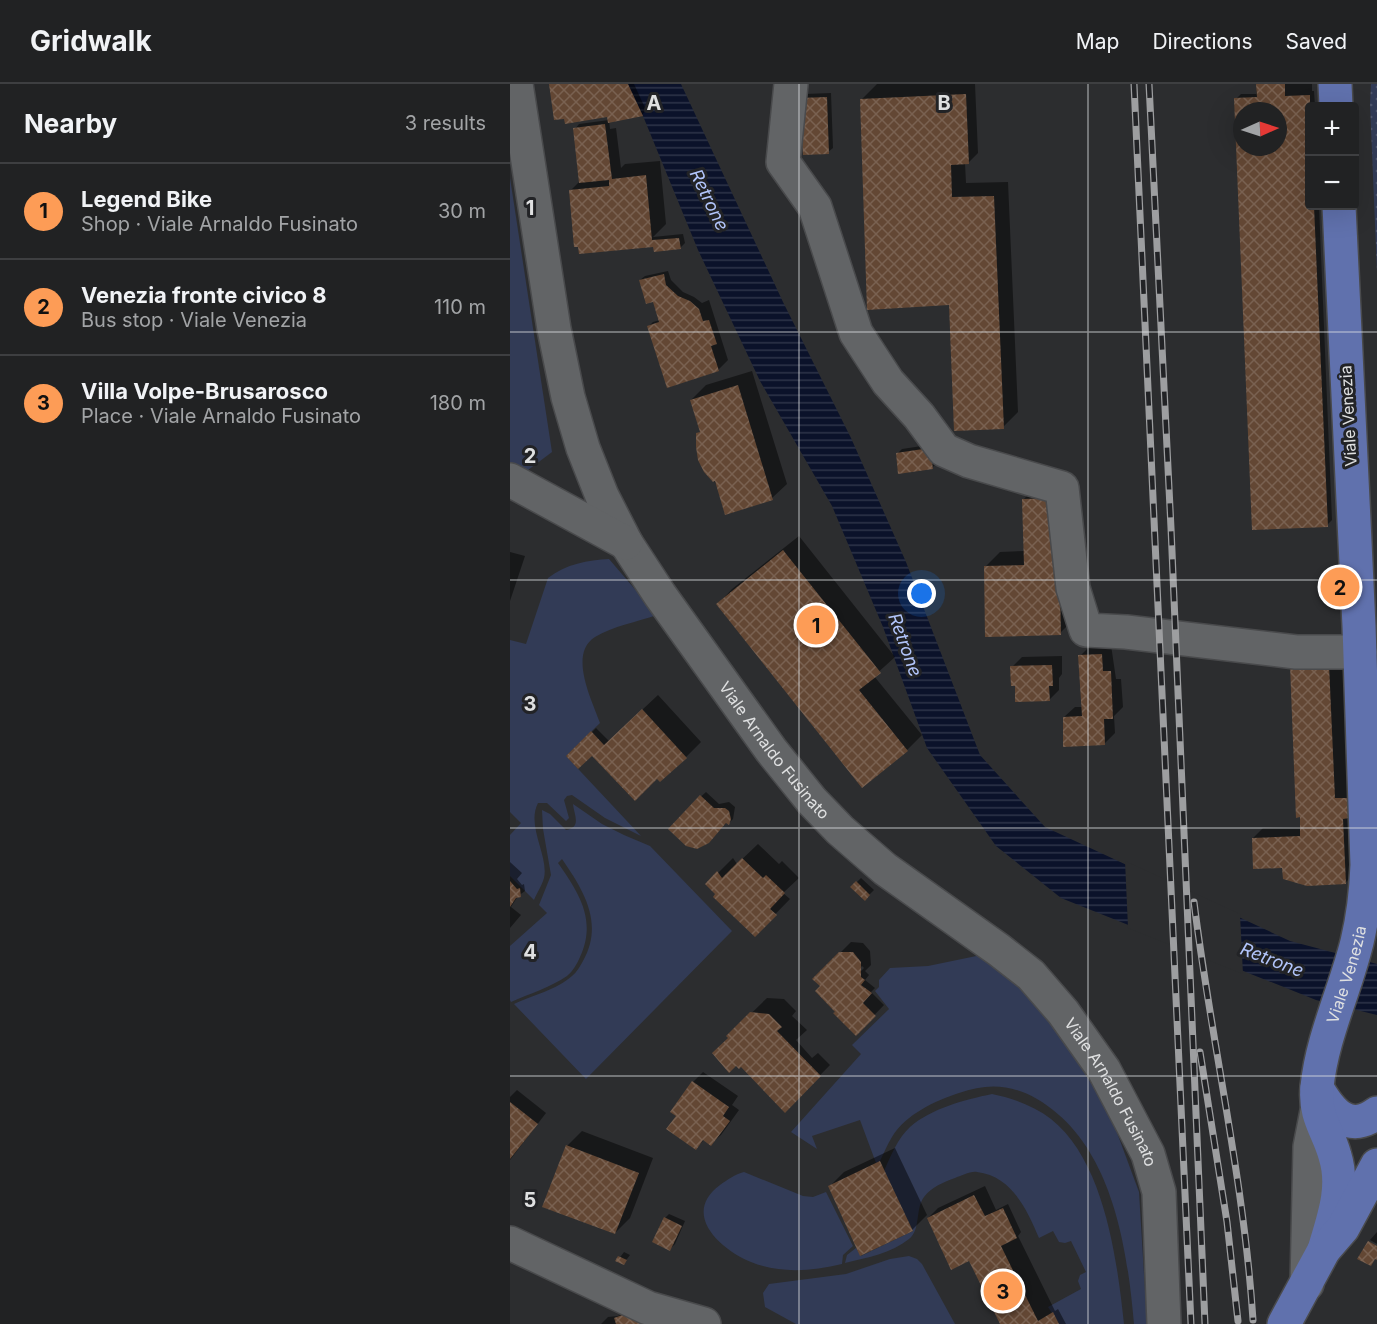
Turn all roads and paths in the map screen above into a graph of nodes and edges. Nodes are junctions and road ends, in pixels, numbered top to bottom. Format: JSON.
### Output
{"nodes":[{"id":1,"x":516,"y":84,"type":"edge"},
{"id":2,"x":791,"y":84,"type":"edge"},
{"id":3,"x":1335,"y":84,"type":"edge"},
{"id":4,"x":1336,"y":102,"type":"edge"},
{"id":5,"x":1339,"y":210,"type":"edge"},
{"id":6,"x":510,"y":480,"type":"edge"},
{"id":7,"x":626,"y":543,"type":"junction"},
{"id":8,"x":1359,"y":639,"type":"junction"},
{"id":9,"x":1377,"y":703,"type":"edge"},
{"id":10,"x":1370,"y":895,"type":"edge"},
{"id":11,"x":1317,"y":1100,"type":"junction"},
{"id":12,"x":1377,"y":1113,"type":"edge"},
{"id":13,"x":1377,"y":1165,"type":"edge"},
{"id":14,"x":510,"y":1243,"type":"edge"},
{"id":15,"x":1324,"y":1250,"type":"junction"},
{"id":16,"x":1294,"y":1309,"type":"edge"},
{"id":17,"x":704,"y":1324,"type":"edge"},
{"id":18,"x":1164,"y":1324,"type":"edge"}],
"edges":[{"from":1,"to":7,"type":"street","name":"Viale Arnaldo Fusinato"},
{"from":2,"to":8,"type":"street"},
{"from":3,"to":4,"type":"main road"},
{"from":5,"to":8,"type":"main road","name":"Viale Venezia"},
{"from":6,"to":7,"type":"street"},
{"from":7,"to":18,"type":"street","name":"Viale Arnaldo Fusinato"},
{"from":8,"to":9,"type":"main road","name":"Viale Venezia"},
{"from":8,"to":10,"type":"main road","name":"Viale Venezia"},
{"from":10,"to":11,"type":"main road","name":"Viale Venezia"},
{"from":11,"to":12,"type":"main road"},
{"from":11,"to":15,"type":"main road"},
{"from":11,"to":16,"type":"street","name":"Viale Venezia"},
{"from":13,"to":15,"type":"main road"},
{"from":14,"to":17,"type":"street"},
{"from":15,"to":16,"type":"main road"}]}
